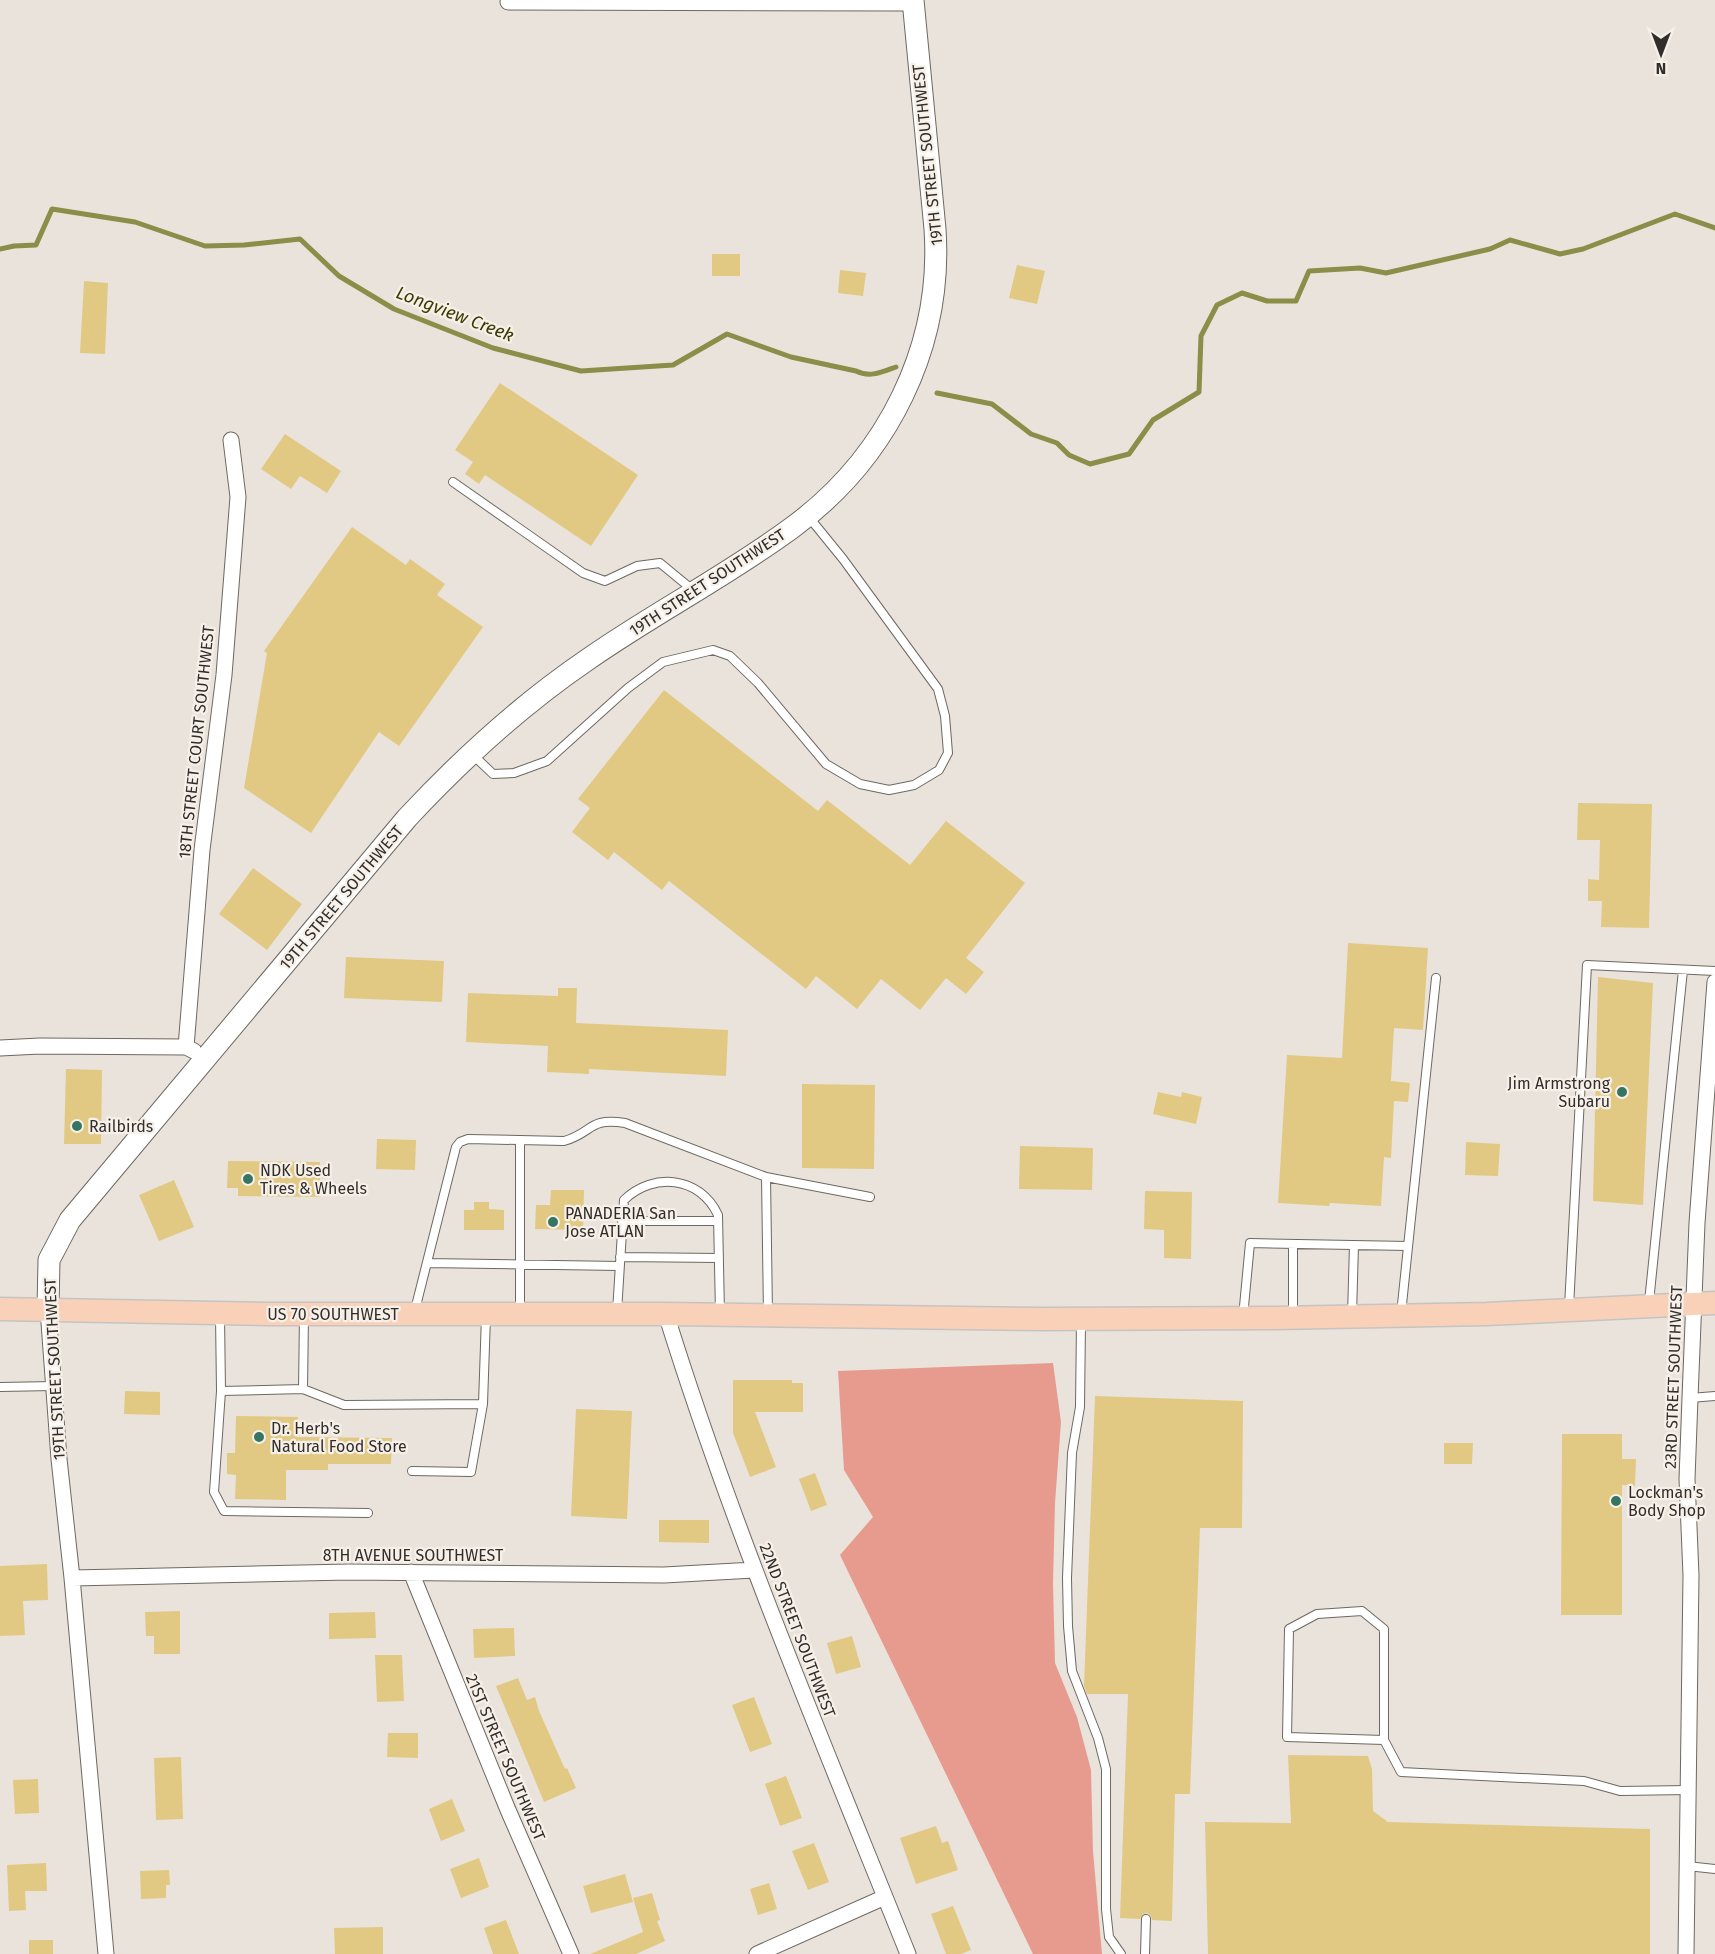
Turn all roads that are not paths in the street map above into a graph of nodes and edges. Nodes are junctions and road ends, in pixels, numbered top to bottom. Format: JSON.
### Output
{"nodes":[{"id":1,"x":913,"y":1,"type":"edge"},
{"id":2,"x":508,"y":2,"type":"dead end"},
{"id":3,"x":231,"y":440,"type":"dead end"},
{"id":4,"x":453,"y":482,"type":"dead end"},
{"id":5,"x":807,"y":515,"type":"junction"},
{"id":6,"x":695,"y":592,"type":"junction"},
{"id":7,"x":471,"y":753,"type":"junction"},
{"id":8,"x":1683,"y":970,"type":"junction"},
{"id":9,"x":1715,"y":971,"type":"edge"},
{"id":10,"x":1436,"y":978,"type":"dead end"},
{"id":11,"x":1715,"y":982,"type":"edge"},
{"id":12,"x":186,"y":1047,"type":"junction"},
{"id":13,"x":0,"y":1048,"type":"edge"},
{"id":14,"x":207,"y":1058,"type":"junction"},
{"id":15,"x":520,"y":1140,"type":"junction"},
{"id":16,"x":766,"y":1177,"type":"junction"},
{"id":17,"x":870,"y":1197,"type":"dead end"},
{"id":18,"x":621,"y":1221,"type":"junction"},
{"id":19,"x":718,"y":1221,"type":"junction"},
{"id":20,"x":1293,"y":1244,"type":"junction"},
{"id":21,"x":1354,"y":1245,"type":"junction"},
{"id":22,"x":1408,"y":1246,"type":"junction"},
{"id":23,"x":620,"y":1257,"type":"junction"},
{"id":24,"x":719,"y":1258,"type":"junction"},
{"id":25,"x":427,"y":1263,"type":"junction"},
{"id":26,"x":520,"y":1264,"type":"junction"},
{"id":27,"x":619,"y":1266,"type":"junction"},
{"id":28,"x":1704,"y":1304,"type":"edge"},
{"id":29,"x":1648,"y":1307,"type":"junction"},
{"id":30,"x":0,"y":1309,"type":"edge"},
{"id":31,"x":48,"y":1309,"type":"junction"},
{"id":32,"x":1568,"y":1311,"type":"junction"},
{"id":33,"x":220,"y":1314,"type":"junction"},
{"id":34,"x":304,"y":1314,"type":"junction"},
{"id":35,"x":414,"y":1314,"type":"junction"},
{"id":36,"x":520,"y":1314,"type":"junction"},
{"id":37,"x":617,"y":1314,"type":"junction"},
{"id":38,"x":666,"y":1314,"type":"junction"},
{"id":39,"x":486,"y":1315,"type":"junction"},
{"id":40,"x":720,"y":1315,"type":"junction"},
{"id":41,"x":1401,"y":1315,"type":"junction"},
{"id":42,"x":768,"y":1316,"type":"junction"},
{"id":43,"x":1352,"y":1316,"type":"junction"},
{"id":44,"x":1293,"y":1317,"type":"junction"},
{"id":45,"x":1243,"y":1318,"type":"junction"},
{"id":46,"x":1081,"y":1319,"type":"junction"},
{"id":47,"x":54,"y":1386,"type":"junction"},
{"id":48,"x":0,"y":1387,"type":"edge"},
{"id":49,"x":303,"y":1389,"type":"junction"},
{"id":50,"x":221,"y":1391,"type":"junction"},
{"id":51,"x":1715,"y":1396,"type":"edge"},
{"id":52,"x":1690,"y":1398,"type":"junction"},
{"id":53,"x":483,"y":1404,"type":"junction"},
{"id":54,"x":412,"y":1471,"type":"dead end"},
{"id":55,"x":368,"y":1513,"type":"dead end"},
{"id":56,"x":754,"y":1570,"type":"junction"},
{"id":57,"x":411,"y":1572,"type":"junction"},
{"id":58,"x":72,"y":1578,"type":"junction"},
{"id":59,"x":1384,"y":1740,"type":"junction"},
{"id":60,"x":1688,"y":1790,"type":"junction"},
{"id":61,"x":1687,"y":1866,"type":"junction"},
{"id":62,"x":1715,"y":1869,"type":"edge"},
{"id":63,"x":885,"y":1897,"type":"junction"},
{"id":64,"x":1146,"y":1919,"type":"dead end"},
{"id":65,"x":106,"y":1954,"type":"edge"},
{"id":66,"x":571,"y":1954,"type":"edge"},
{"id":67,"x":756,"y":1954,"type":"edge"},
{"id":68,"x":908,"y":1954,"type":"edge"},
{"id":69,"x":1121,"y":1954,"type":"edge"},
{"id":70,"x":1145,"y":1954,"type":"edge"},
{"id":71,"x":1686,"y":1954,"type":"edge"}],
"edges":[{"from":1,"to":2,"type":"street"},
{"from":1,"to":5,"type":"street","name":"19TH STREET SOUTHWEST"},
{"from":3,"to":12,"type":"street","name":"18TH STREET COURT SOUTHWEST"},
{"from":4,"to":6,"type":"lane"},
{"from":5,"to":6,"type":"street","name":"19TH STREET SOUTHWEST"},
{"from":5,"to":7,"type":"lane"},
{"from":6,"to":7,"type":"street","name":"19TH STREET SOUTHWEST"},
{"from":7,"to":14,"type":"street","name":"19TH STREET SOUTHWEST"},
{"from":8,"to":9,"type":"lane"},
{"from":8,"to":29,"type":"lane"},
{"from":8,"to":32,"type":"lane"},
{"from":10,"to":22,"type":"lane"},
{"from":11,"to":28,"type":"street","name":"23RD STREET SOUTHWEST"},
{"from":12,"to":13,"type":"street"},
{"from":12,"to":14,"type":"street"},
{"from":14,"to":31,"type":"street","name":"19TH STREET SOUTHWEST"},
{"from":15,"to":16,"type":"lane"},
{"from":15,"to":25,"type":"lane"},
{"from":15,"to":26,"type":"lane"},
{"from":16,"to":17,"type":"lane"},
{"from":16,"to":42,"type":"lane"},
{"from":18,"to":19,"type":"lane"},
{"from":18,"to":19,"type":"lane"},
{"from":18,"to":23,"type":"lane"},
{"from":19,"to":24,"type":"lane"},
{"from":20,"to":21,"type":"lane"},
{"from":20,"to":44,"type":"lane"},
{"from":20,"to":45,"type":"lane"},
{"from":21,"to":22,"type":"lane"},
{"from":21,"to":43,"type":"lane"},
{"from":22,"to":41,"type":"lane"},
{"from":23,"to":24,"type":"lane"},
{"from":23,"to":27,"type":"lane"},
{"from":24,"to":40,"type":"lane"},
{"from":25,"to":26,"type":"lane"},
{"from":25,"to":35,"type":"lane"},
{"from":26,"to":27,"type":"lane"},
{"from":26,"to":36,"type":"lane"},
{"from":27,"to":37,"type":"lane"},
{"from":28,"to":29,"type":"main road","name":"US 70 SOUTHWEST"},
{"from":28,"to":52,"type":"street","name":"23RD STREET SOUTHWEST"},
{"from":29,"to":32,"type":"main road","name":"US 70 SOUTHWEST"},
{"from":30,"to":31,"type":"main road","name":"US 70 SOUTHWEST"},
{"from":31,"to":33,"type":"main road","name":"US 70 SOUTHWEST"},
{"from":31,"to":47,"type":"street","name":"19TH STREET SOUTHWEST"},
{"from":32,"to":41,"type":"main road","name":"US 70 SOUTHWEST"},
{"from":33,"to":34,"type":"main road","name":"US 70 SOUTHWEST"},
{"from":33,"to":50,"type":"lane"},
{"from":34,"to":35,"type":"main road","name":"US 70 SOUTHWEST"},
{"from":34,"to":49,"type":"lane"},
{"from":35,"to":39,"type":"main road","name":"US 70 SOUTHWEST"},
{"from":36,"to":37,"type":"main road","name":"US 70 SOUTHWEST"},
{"from":36,"to":39,"type":"main road","name":"US 70 SOUTHWEST"},
{"from":37,"to":38,"type":"main road","name":"US 70 SOUTHWEST"},
{"from":38,"to":40,"type":"main road","name":"US 70 SOUTHWEST"},
{"from":38,"to":56,"type":"street","name":"22ND STREET SOUTHWEST"},
{"from":39,"to":53,"type":"lane"},
{"from":40,"to":42,"type":"main road","name":"US 70 SOUTHWEST"},
{"from":41,"to":43,"type":"main road","name":"US 70 SOUTHWEST"},
{"from":42,"to":46,"type":"main road","name":"US 70 SOUTHWEST"},
{"from":43,"to":44,"type":"main road","name":"US 70 SOUTHWEST"},
{"from":44,"to":45,"type":"main road","name":"US 70 SOUTHWEST"},
{"from":45,"to":46,"type":"main road","name":"US 70 SOUTHWEST"},
{"from":46,"to":69,"type":"lane"},
{"from":47,"to":48,"type":"lane"},
{"from":47,"to":58,"type":"street","name":"19TH STREET SOUTHWEST"},
{"from":49,"to":50,"type":"lane"},
{"from":49,"to":53,"type":"lane"},
{"from":50,"to":55,"type":"lane"},
{"from":51,"to":52,"type":"lane"},
{"from":52,"to":60,"type":"street","name":"23RD STREET SOUTHWEST"},
{"from":53,"to":54,"type":"lane"},
{"from":56,"to":57,"type":"street","name":"8TH AVENUE SOUTHWEST"},
{"from":56,"to":63,"type":"street","name":"22ND STREET SOUTHWEST"},
{"from":57,"to":58,"type":"street","name":"8TH AVENUE SOUTHWEST"},
{"from":57,"to":66,"type":"street","name":"21ST STREET SOUTHWEST"},
{"from":58,"to":65,"type":"street","name":"19TH STREET SOUTHWEST"},
{"from":59,"to":59,"type":"lane"},
{"from":59,"to":60,"type":"lane"},
{"from":60,"to":61,"type":"street","name":"23RD STREET SOUTHWEST"},
{"from":61,"to":62,"type":"lane"},
{"from":61,"to":71,"type":"street","name":"23RD STREET SOUTHWEST"},
{"from":63,"to":67,"type":"street"},
{"from":63,"to":68,"type":"street","name":"22ND STREET SOUTHWEST"},
{"from":64,"to":70,"type":"lane"}]}
